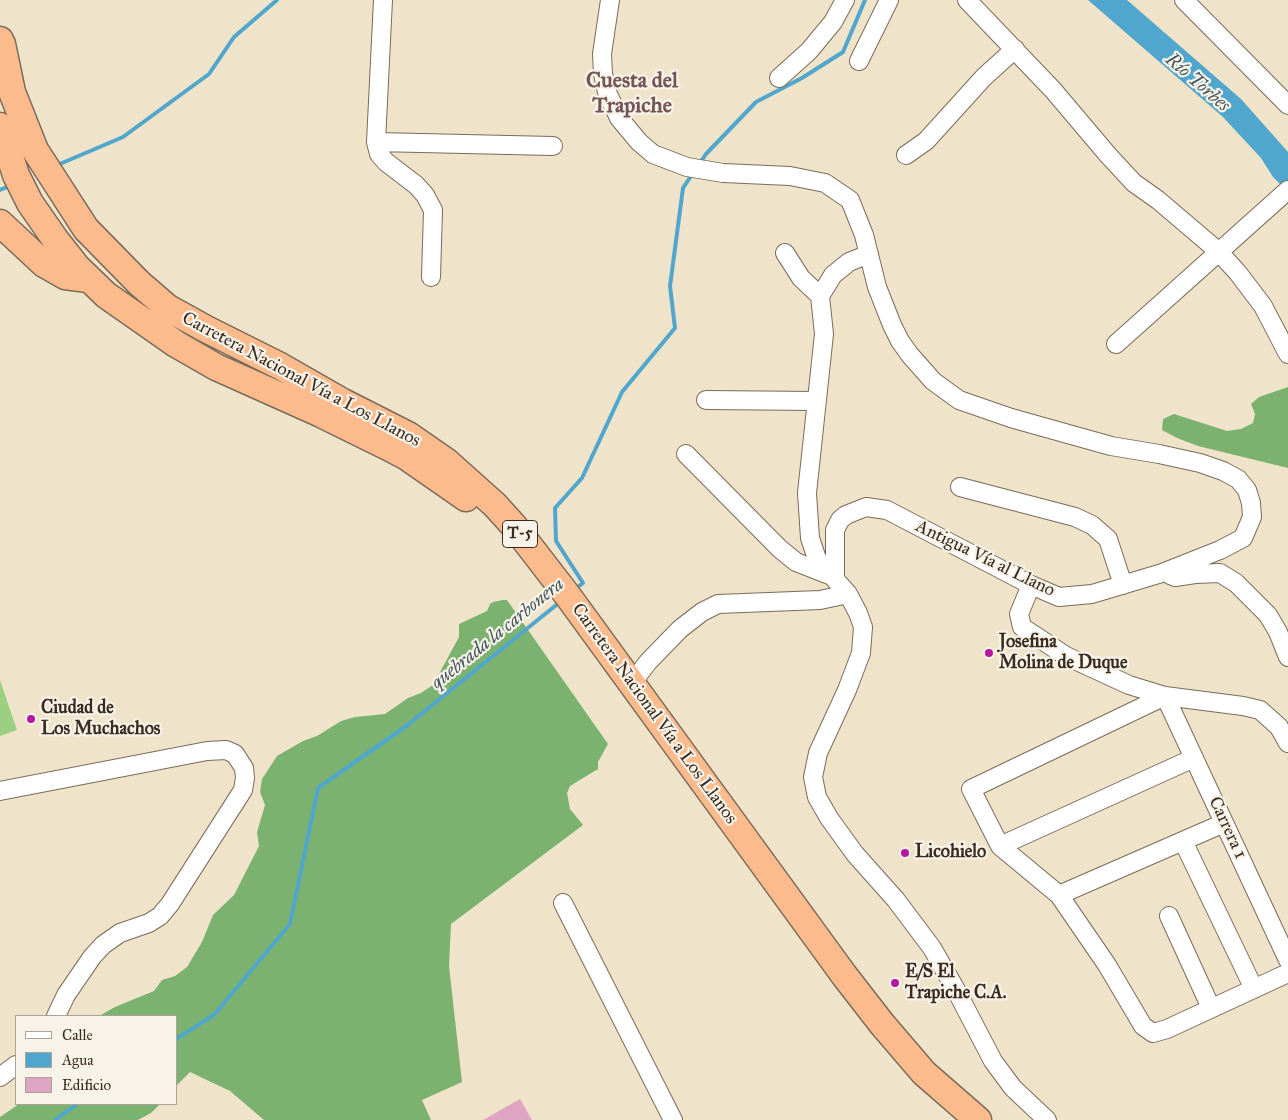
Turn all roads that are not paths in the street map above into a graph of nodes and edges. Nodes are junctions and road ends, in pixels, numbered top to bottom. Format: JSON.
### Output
{"nodes":[{"id":1,"x":383,"y":0,"type":"edge"},
{"id":2,"x":610,"y":0,"type":"edge"},
{"id":3,"x":845,"y":0,"type":"edge"},
{"id":4,"x":889,"y":0,"type":"edge"},
{"id":5,"x":967,"y":0,"type":"edge"},
{"id":6,"x":1184,"y":0,"type":"edge"},
{"id":7,"x":0,"y":40,"type":"edge"},
{"id":8,"x":1015,"y":49,"type":"junction"},
{"id":9,"x":859,"y":62,"type":"dead end"},
{"id":10,"x":778,"y":78,"type":"dead end"},
{"id":11,"x":1288,"y":106,"type":"edge"},
{"id":12,"x":0,"y":126,"type":"edge"},
{"id":13,"x":376,"y":142,"type":"junction"},
{"id":14,"x":552,"y":146,"type":"dead end"},
{"id":15,"x":906,"y":155,"type":"dead end"},
{"id":16,"x":1288,"y":190,"type":"edge"},
{"id":17,"x":0,"y":223,"type":"edge"},
{"id":18,"x":1218,"y":252,"type":"junction"},
{"id":19,"x":785,"y":253,"type":"dead end"},
{"id":20,"x":869,"y":254,"type":"junction"},
{"id":21,"x":431,"y":276,"type":"dead end"},
{"id":22,"x":88,"y":279,"type":"junction"},
{"id":23,"x":820,"y":296,"type":"junction"},
{"id":24,"x":1116,"y":344,"type":"dead end"},
{"id":25,"x":1288,"y":354,"type":"edge"},
{"id":26,"x":706,"y":400,"type":"dead end"},
{"id":27,"x":816,"y":401,"type":"junction"},
{"id":28,"x":686,"y":454,"type":"dead end"},
{"id":29,"x":960,"y":488,"type":"dead end"},
{"id":30,"x":1162,"y":573,"type":"junction"},
{"id":31,"x":835,"y":578,"type":"junction"},
{"id":32,"x":1031,"y":585,"type":"junction"},
{"id":33,"x":1123,"y":585,"type":"junction"},
{"id":34,"x":848,"y":594,"type":"junction"},
{"id":35,"x":1288,"y":657,"type":"edge"},
{"id":36,"x":632,"y":683,"type":"junction"},
{"id":37,"x":1165,"y":696,"type":"junction"},
{"id":38,"x":1288,"y":742,"type":"edge"},
{"id":39,"x":1194,"y":758,"type":"junction"},
{"id":40,"x":0,"y":791,"type":"edge"},
{"id":41,"x":1224,"y":823,"type":"junction"},
{"id":42,"x":1183,"y":840,"type":"junction"},
{"id":43,"x":1000,"y":846,"type":"junction"},
{"id":44,"x":1059,"y":895,"type":"junction"},
{"id":45,"x":563,"y":903,"type":"dead end"},
{"id":46,"x":1169,"y":916,"type":"dead end"},
{"id":47,"x":1288,"y":960,"type":"edge"},
{"id":48,"x":1288,"y":973,"type":"edge"},
{"id":49,"x":1254,"y":989,"type":"junction"},
{"id":50,"x":1211,"y":1008,"type":"junction"},
{"id":51,"x":56,"y":1015,"type":"edge"},
{"id":52,"x":15,"y":1066,"type":"edge"},
{"id":53,"x":0,"y":1076,"type":"edge"},
{"id":54,"x":672,"y":1120,"type":"edge"},
{"id":55,"x":960,"y":1120,"type":"edge"},
{"id":56,"x":978,"y":1120,"type":"edge"},
{"id":57,"x":1047,"y":1120,"type":"edge"}],
"edges":[{"from":1,"to":13,"type":"street"},
{"from":2,"to":20,"type":"street","name":"Antigua Vía al Llano"},
{"from":3,"to":10,"type":"street"},
{"from":4,"to":9,"type":"street"},
{"from":5,"to":8,"type":"street"},
{"from":6,"to":11,"type":"street"},
{"from":7,"to":36,"type":"highway","name":"Carretera Nacional Vía a Los Llanos","number":"T-5"},
{"from":8,"to":15,"type":"street"},
{"from":8,"to":18,"type":"street"},
{"from":12,"to":22,"type":"highway","name":"Carretera Nacional Vía a Los Llanos","number":"T-5"},
{"from":13,"to":14,"type":"street"},
{"from":13,"to":21,"type":"street"},
{"from":16,"to":18,"type":"street"},
{"from":17,"to":22,"type":"highway"},
{"from":18,"to":24,"type":"street"},
{"from":18,"to":25,"type":"street"},
{"from":19,"to":23,"type":"street"},
{"from":20,"to":23,"type":"street"},
{"from":20,"to":30,"type":"street","name":"Antigua Vía al Llano"},
{"from":22,"to":55,"type":"highway","name":"Carretera Nacional Vía a Los Llanos","number":"T-5"},
{"from":23,"to":27,"type":"street"},
{"from":26,"to":27,"type":"street"},
{"from":27,"to":31,"type":"street"},
{"from":28,"to":31,"type":"street"},
{"from":29,"to":33,"type":"street"},
{"from":30,"to":33,"type":"street","name":"Antigua Vía al Llano"},
{"from":30,"to":35,"type":"street"},
{"from":31,"to":32,"type":"street","name":"Antigua Vía al Llano"},
{"from":31,"to":34,"type":"street"},
{"from":32,"to":33,"type":"street","name":"Antigua Vía al Llano"},
{"from":32,"to":37,"type":"street"},
{"from":34,"to":36,"type":"street"},
{"from":34,"to":57,"type":"street"},
{"from":36,"to":56,"type":"highway","name":"Carretera Nacional Vía a Los Llanos","number":"T-5"},
{"from":37,"to":38,"type":"street"},
{"from":37,"to":39,"type":"street","name":"Carrera 1"},
{"from":37,"to":43,"type":"street"},
{"from":39,"to":41,"type":"street","name":"Carrera 1"},
{"from":39,"to":43,"type":"street"},
{"from":40,"to":51,"type":"street"},
{"from":41,"to":42,"type":"street"},
{"from":41,"to":47,"type":"street","name":"Carrera 1"},
{"from":42,"to":44,"type":"street"},
{"from":42,"to":49,"type":"street"},
{"from":43,"to":44,"type":"street"},
{"from":44,"to":50,"type":"street"},
{"from":45,"to":54,"type":"street"},
{"from":46,"to":50,"type":"street"},
{"from":48,"to":49,"type":"street"},
{"from":49,"to":50,"type":"street"},
{"from":52,"to":53,"type":"street"}]}
